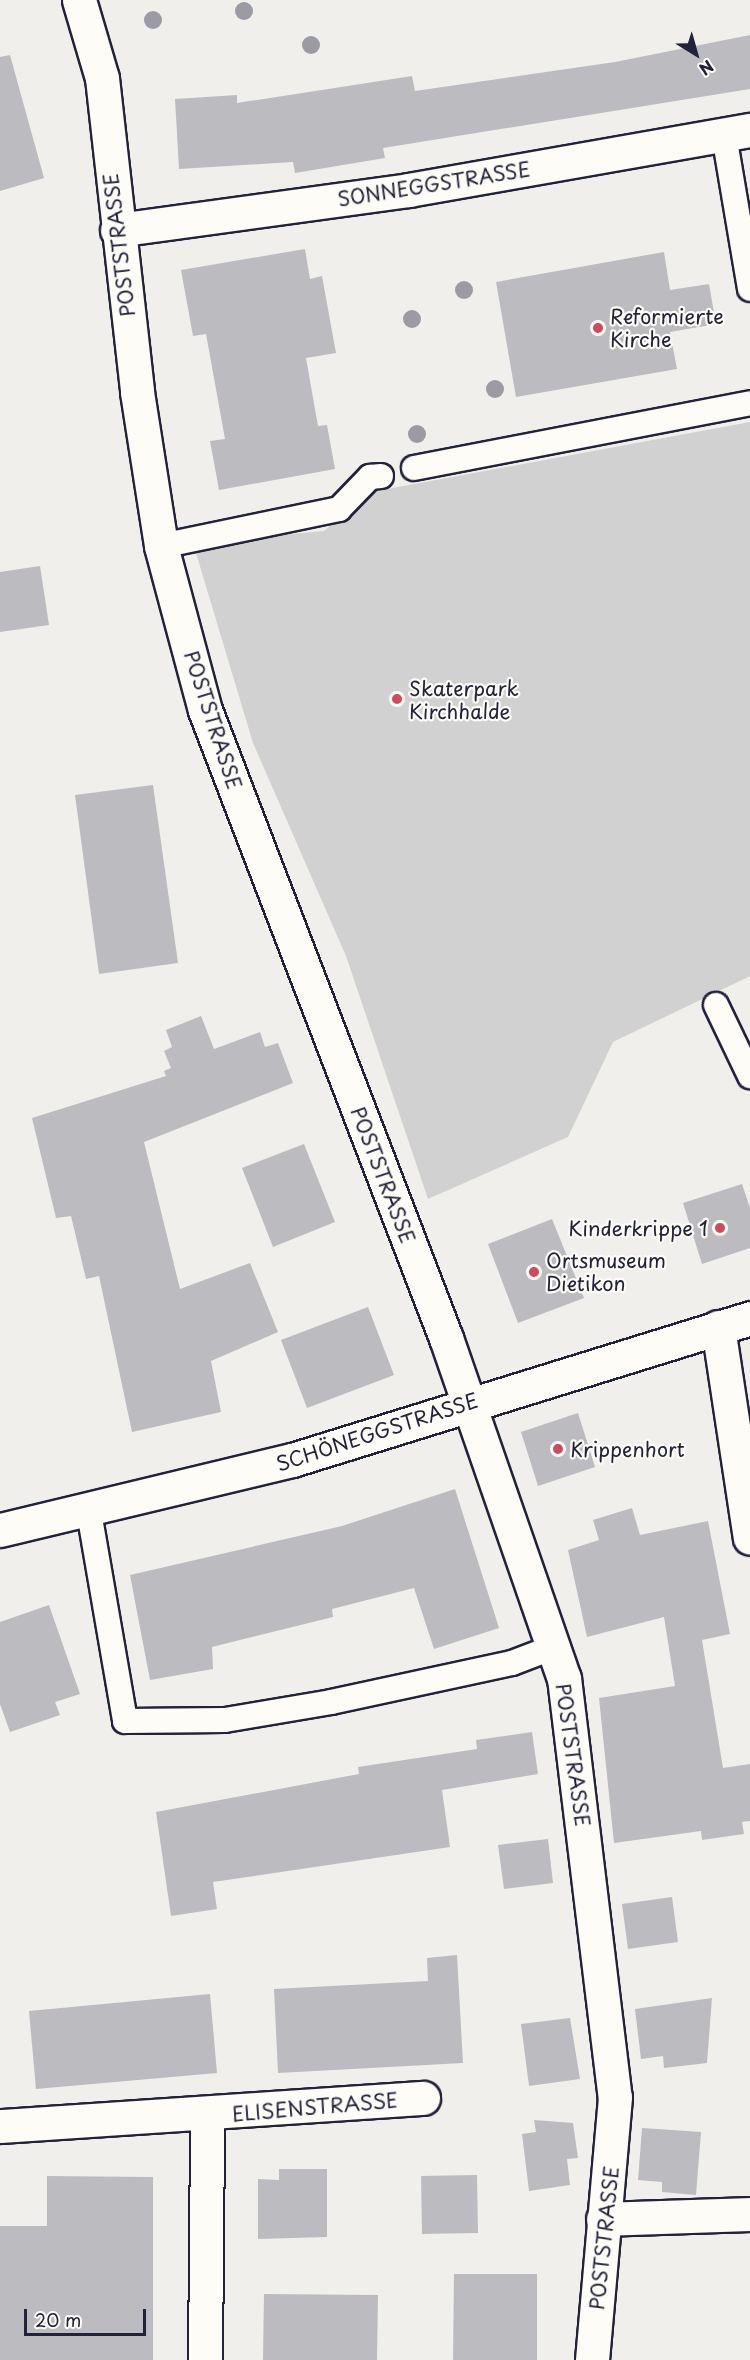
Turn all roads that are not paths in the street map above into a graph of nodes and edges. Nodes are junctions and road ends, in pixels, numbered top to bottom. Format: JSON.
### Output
{"nodes":[{"id":1,"x":79,"y":0,"type":"edge"},
{"id":2,"x":737,"y":132,"type":"edge"},
{"id":3,"x":117,"y":230,"type":"junction"},
{"id":4,"x":750,"y":289,"type":"edge"},
{"id":5,"x":750,"y":403,"type":"edge"},
{"id":6,"x":414,"y":468,"type":"dead end"},
{"id":7,"x":381,"y":476,"type":"dead end"},
{"id":8,"x":161,"y":546,"type":"junction"},
{"id":9,"x":716,"y":1005,"type":"dead end"},
{"id":10,"x":750,"y":1076,"type":"edge"},
{"id":11,"x":750,"y":1318,"type":"edge"},
{"id":12,"x":718,"y":1327,"type":"junction"},
{"id":13,"x":469,"y":1402,"type":"junction"},
{"id":14,"x":89,"y":1512,"type":"junction"},
{"id":15,"x":0,"y":1530,"type":"edge"},
{"id":16,"x":750,"y":1538,"type":"edge"},
{"id":17,"x":550,"y":1648,"type":"junction"},
{"id":18,"x":423,"y":2098,"type":"dead end"},
{"id":19,"x":207,"y":2116,"type":"junction"},
{"id":20,"x":0,"y":2126,"type":"edge"},
{"id":21,"x":750,"y":2214,"type":"edge"},
{"id":22,"x":603,"y":2219,"type":"junction"},
{"id":23,"x":205,"y":2360,"type":"edge"},
{"id":24,"x":592,"y":2360,"type":"edge"}],
"edges":[{"from":1,"to":3,"type":"street","name":"POSTSTRASSE"},
{"from":2,"to":3,"type":"street","name":"SONNEGGSTRASSE"},
{"from":2,"to":4,"type":"lane"},
{"from":3,"to":8,"type":"street","name":"POSTSTRASSE"},
{"from":5,"to":6,"type":"lane"},
{"from":7,"to":8,"type":"lane"},
{"from":8,"to":13,"type":"street","name":"POSTSTRASSE"},
{"from":9,"to":10,"type":"lane"},
{"from":11,"to":12,"type":"street","name":"SCHÖNEGGSTRASSE"},
{"from":12,"to":13,"type":"street","name":"SCHÖNEGGSTRASSE"},
{"from":12,"to":16,"type":"street"},
{"from":13,"to":14,"type":"street","name":"SCHÖNEGGSTRASSE"},
{"from":13,"to":17,"type":"street","name":"POSTSTRASSE"},
{"from":14,"to":15,"type":"street","name":"SCHÖNEGGSTRASSE"},
{"from":14,"to":17,"type":"lane"},
{"from":17,"to":22,"type":"street","name":"POSTSTRASSE"},
{"from":18,"to":19,"type":"street","name":"ELISENSTRASSE"},
{"from":19,"to":20,"type":"street","name":"ELISENSTRASSE"},
{"from":19,"to":23,"type":"street","name":"ELISENSTRASSE"},
{"from":21,"to":22,"type":"street"},
{"from":22,"to":24,"type":"street","name":"POSTSTRASSE"}]}
